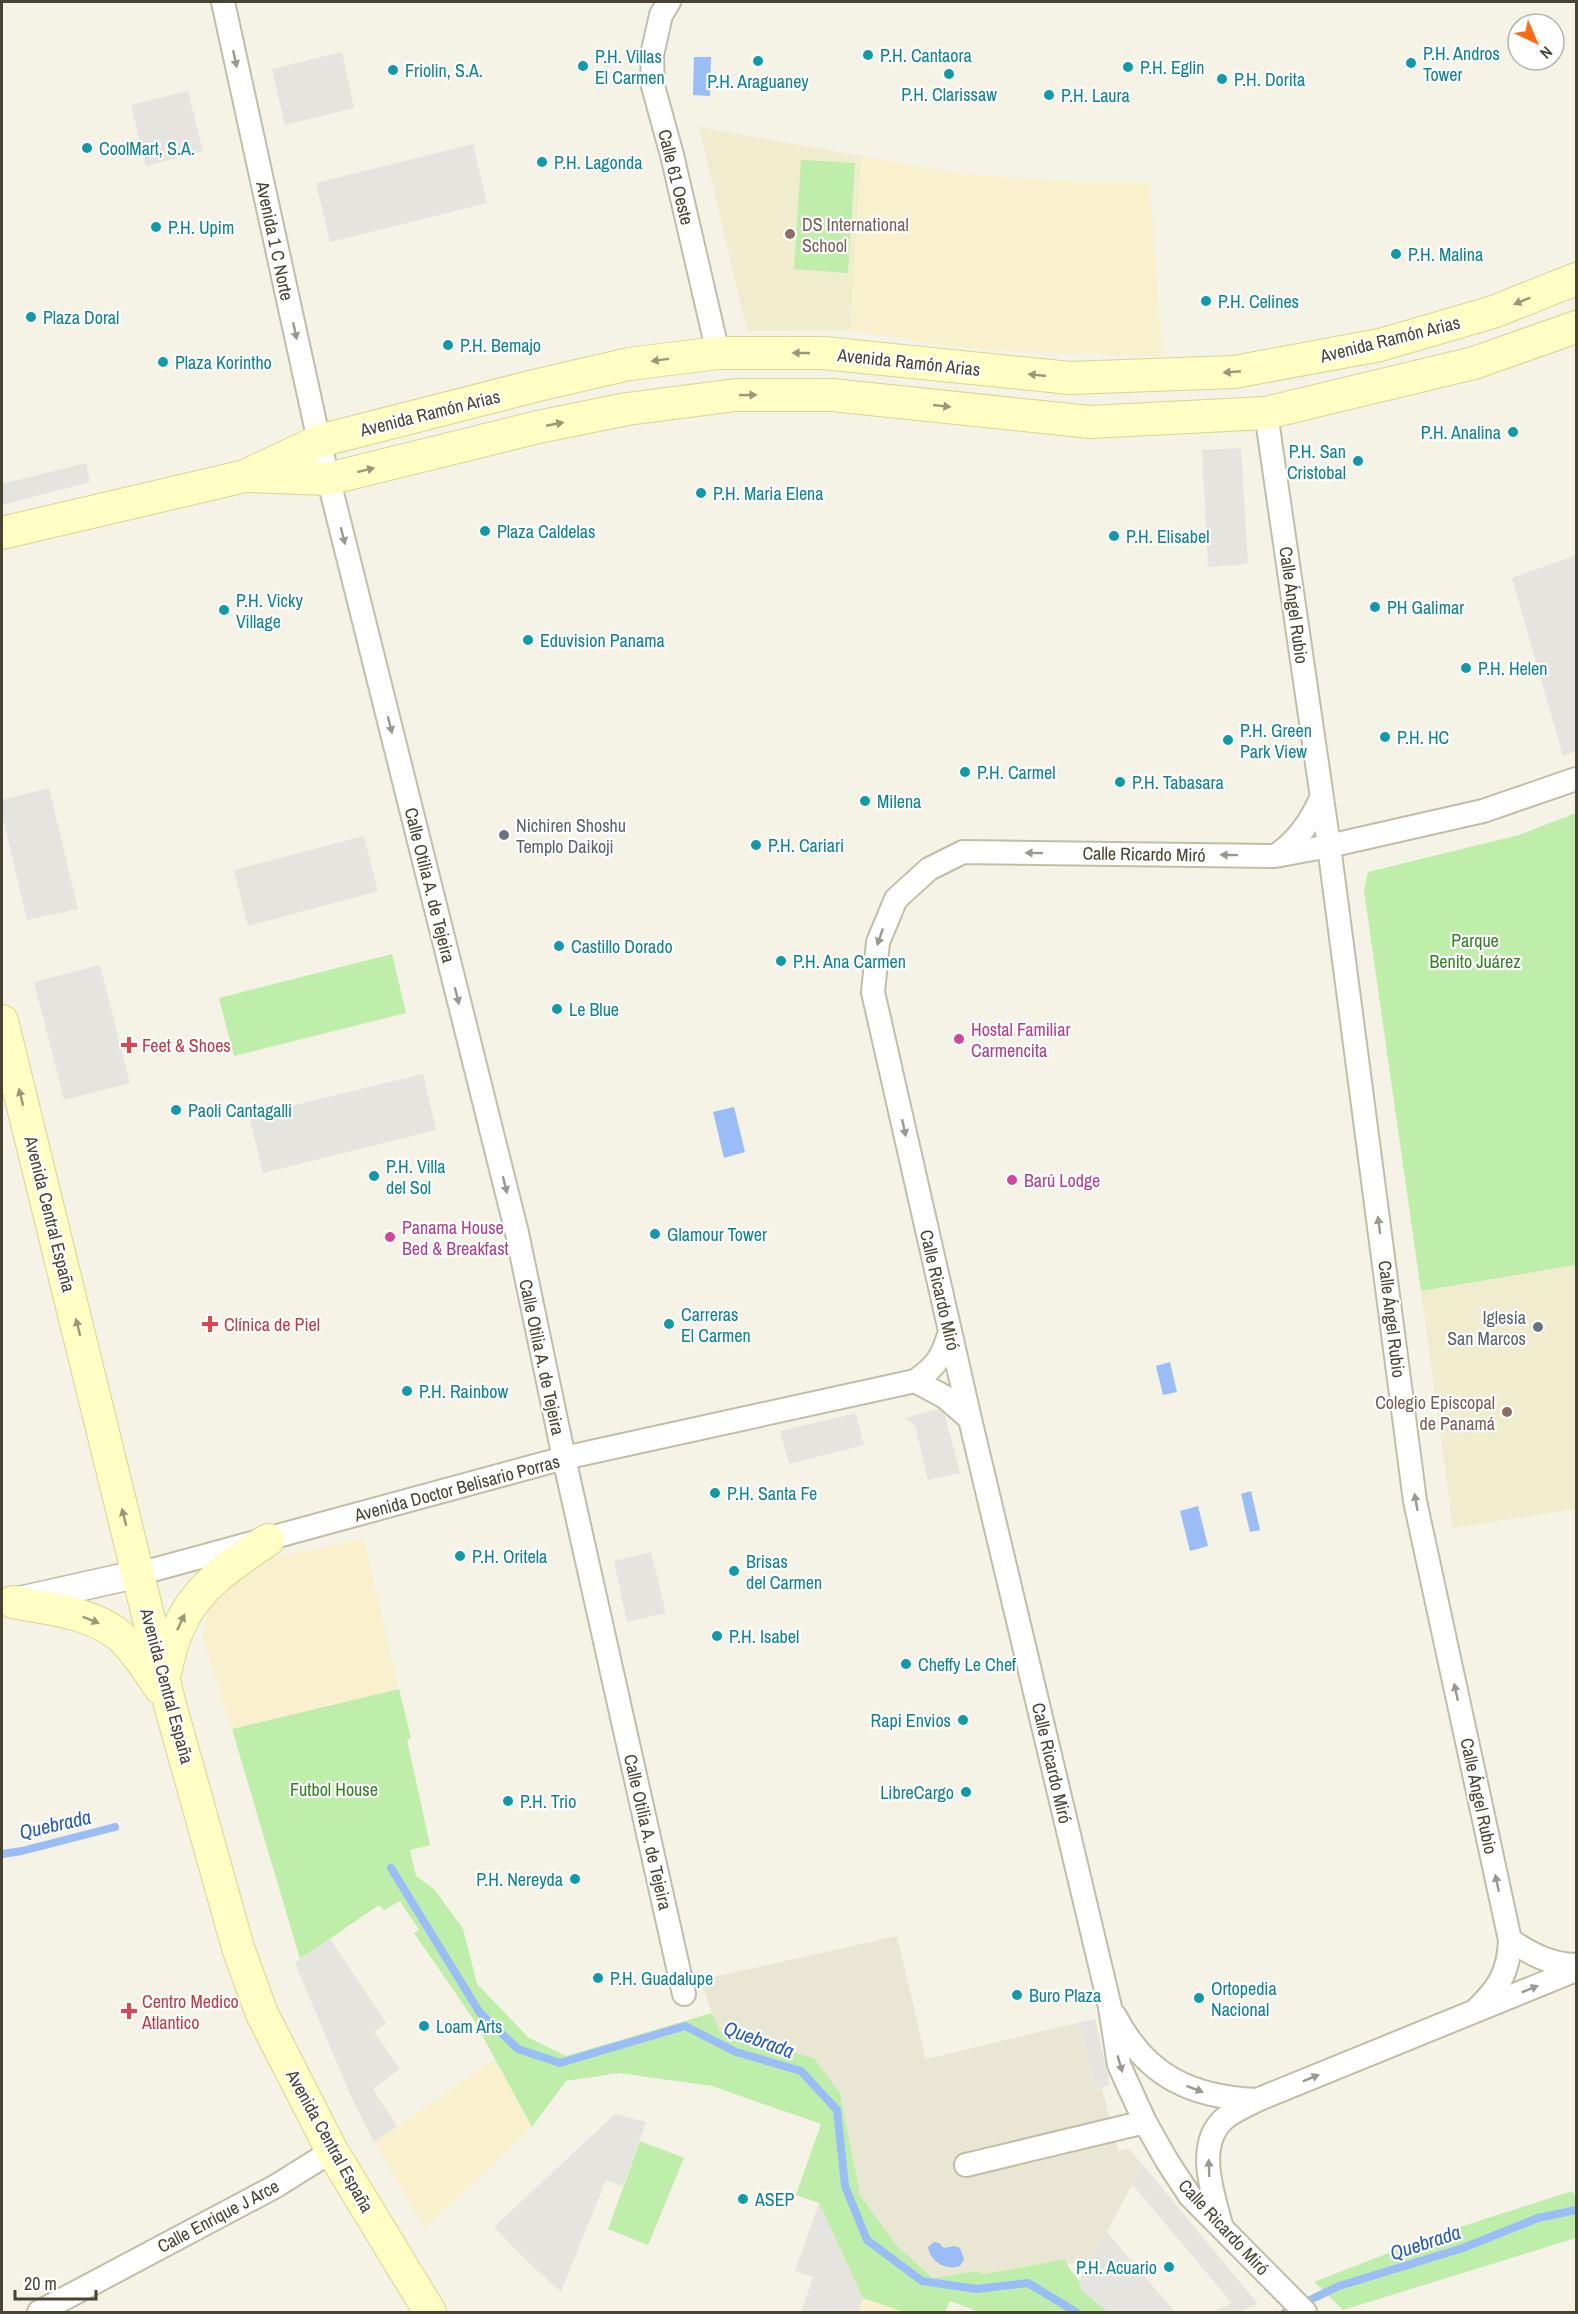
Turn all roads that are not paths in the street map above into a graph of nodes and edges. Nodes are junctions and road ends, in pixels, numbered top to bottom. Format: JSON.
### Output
{"nodes":[{"id":1,"x":223,"y":2,"type":"edge"},
{"id":2,"x":669,"y":2,"type":"edge"},
{"id":3,"x":1576,"y":279,"type":"edge"},
{"id":4,"x":1576,"y":327,"type":"edge"},
{"id":5,"x":718,"y":353,"type":"junction"},
{"id":6,"x":1306,"y":359,"type":"junction"},
{"id":7,"x":1266,"y":413,"type":"junction"},
{"id":8,"x":319,"y":441,"type":"junction"},
{"id":9,"x":245,"y":476,"type":"junction"},
{"id":10,"x":328,"y":479,"type":"junction"},
{"id":11,"x":2,"y":533,"type":"edge"},
{"id":12,"x":1576,"y":778,"type":"edge"},
{"id":13,"x":1321,"y":798,"type":"junction"},
{"id":14,"x":1329,"y":846,"type":"junction"},
{"id":15,"x":1275,"y":856,"type":"junction"},
{"id":16,"x":2,"y":1021,"type":"edge"},
{"id":17,"x":950,"y":1331,"type":"junction"},
{"id":18,"x":915,"y":1381,"type":"junction"},
{"id":19,"x":970,"y":1419,"type":"junction"},
{"id":20,"x":564,"y":1458,"type":"junction"},
{"id":21,"x":268,"y":1540,"type":"junction"},
{"id":22,"x":138,"y":1574,"type":"junction"},
{"id":23,"x":7,"y":1604,"type":"edge"},
{"id":24,"x":166,"y":1690,"type":"junction"},
{"id":25,"x":1510,"y":1940,"type":"junction"},
{"id":26,"x":1576,"y":1965,"type":"edge"},
{"id":27,"x":1576,"y":1970,"type":"edge"},
{"id":28,"x":684,"y":1994,"type":"dead end"},
{"id":29,"x":1110,"y":2007,"type":"junction"},
{"id":30,"x":1475,"y":2011,"type":"junction"},
{"id":31,"x":1257,"y":2100,"type":"junction"},
{"id":32,"x":1145,"y":2122,"type":"junction"},
{"id":33,"x":332,"y":2151,"type":"junction"},
{"id":34,"x":966,"y":2165,"type":"dead end"},
{"id":35,"x":1221,"y":2225,"type":"junction"},
{"id":36,"x":39,"y":2313,"type":"edge"},
{"id":37,"x":430,"y":2313,"type":"edge"},
{"id":38,"x":1305,"y":2313,"type":"edge"}],
"edges":[{"from":1,"to":8,"type":"street","name":"Avenida 1 C Norte","one_way":true},
{"from":2,"to":5,"type":"street","name":"Calle 61 Oeste"},
{"from":3,"to":6,"type":"main road","name":"Avenida Ramón Arias","one_way":true},
{"from":4,"to":7,"type":"main road","name":"Avenida Ramón Arias"},
{"from":6,"to":5,"type":"main road","name":"Avenida Ramón Arias","one_way":true},
{"from":5,"to":8,"type":"main road","name":"Avenida Ramón Arias","one_way":true},
{"from":6,"to":7,"type":"main road"},
{"from":10,"to":7,"type":"main road","name":"Avenida Ramón Arias","one_way":true},
{"from":7,"to":13,"type":"street","name":"Calle Ángel Rubio"},
{"from":8,"to":9,"type":"main road","name":"Avenida Ramón Arias"},
{"from":8,"to":10,"type":"street","name":"Avenida 1 C Norte"},
{"from":9,"to":10,"type":"main road","name":"Avenida Ramón Arias"},
{"from":9,"to":11,"type":"main road","name":"Avenida Ramón Arias"},
{"from":10,"to":20,"type":"street","name":"Calle Otilia A. de Tejeira","one_way":true},
{"from":12,"to":14,"type":"street","name":"Calle Ricardo Miró"},
{"from":13,"to":14,"type":"street","name":"Calle Ángel Rubio"},
{"from":13,"to":15,"type":"street"},
{"from":14,"to":15,"type":"street","name":"Calle Ricardo Miró"},
{"from":25,"to":14,"type":"street","name":"Calle Ángel Rubio","one_way":true},
{"from":15,"to":17,"type":"street","name":"Calle Ricardo Miró","one_way":true},
{"from":22,"to":16,"type":"main road","name":"Avenida Central España","one_way":true},
{"from":17,"to":18,"type":"street","name":"Avenida Doctor Belisario Porras"},
{"from":17,"to":19,"type":"street","name":"Calle Ricardo Miró"},
{"from":18,"to":19,"type":"street"},
{"from":18,"to":20,"type":"street","name":"Avenida Doctor Belisario Porras"},
{"from":19,"to":29,"type":"street","name":"Calle Ricardo Miró"},
{"from":20,"to":21,"type":"street","name":"Avenida Doctor Belisario Porras"},
{"from":20,"to":28,"type":"street","name":"Calle Otilia A. de Tejeira"},
{"from":21,"to":22,"type":"street","name":"Avenida Doctor Belisario Porras"},
{"from":24,"to":21,"type":"main road","one_way":true},
{"from":22,"to":23,"type":"street","name":"Avenida Doctor Belisario Porras"},
{"from":22,"to":24,"type":"main road","name":"Avenida Central España"},
{"from":23,"to":24,"type":"main road","one_way":true},
{"from":24,"to":33,"type":"main road","name":"Avenida Central España"},
{"from":25,"to":26,"type":"street"},
{"from":25,"to":30,"type":"street","name":"Calle Ángel Rubio"},
{"from":30,"to":27,"type":"street","one_way":true},
{"from":29,"to":31,"type":"street","one_way":true},
{"from":29,"to":32,"type":"street","name":"Calle Ricardo Miró","one_way":true},
{"from":31,"to":30,"type":"street","one_way":true},
{"from":35,"to":31,"type":"street","one_way":true},
{"from":32,"to":34,"type":"street"},
{"from":32,"to":35,"type":"street","name":"Calle Ricardo Miró"},
{"from":33,"to":36,"type":"street","name":"Calle Enrique J Arce"},
{"from":33,"to":37,"type":"main road","name":"Avenida Central España"},
{"from":35,"to":38,"type":"street","name":"Calle Ricardo Miró"}]}
